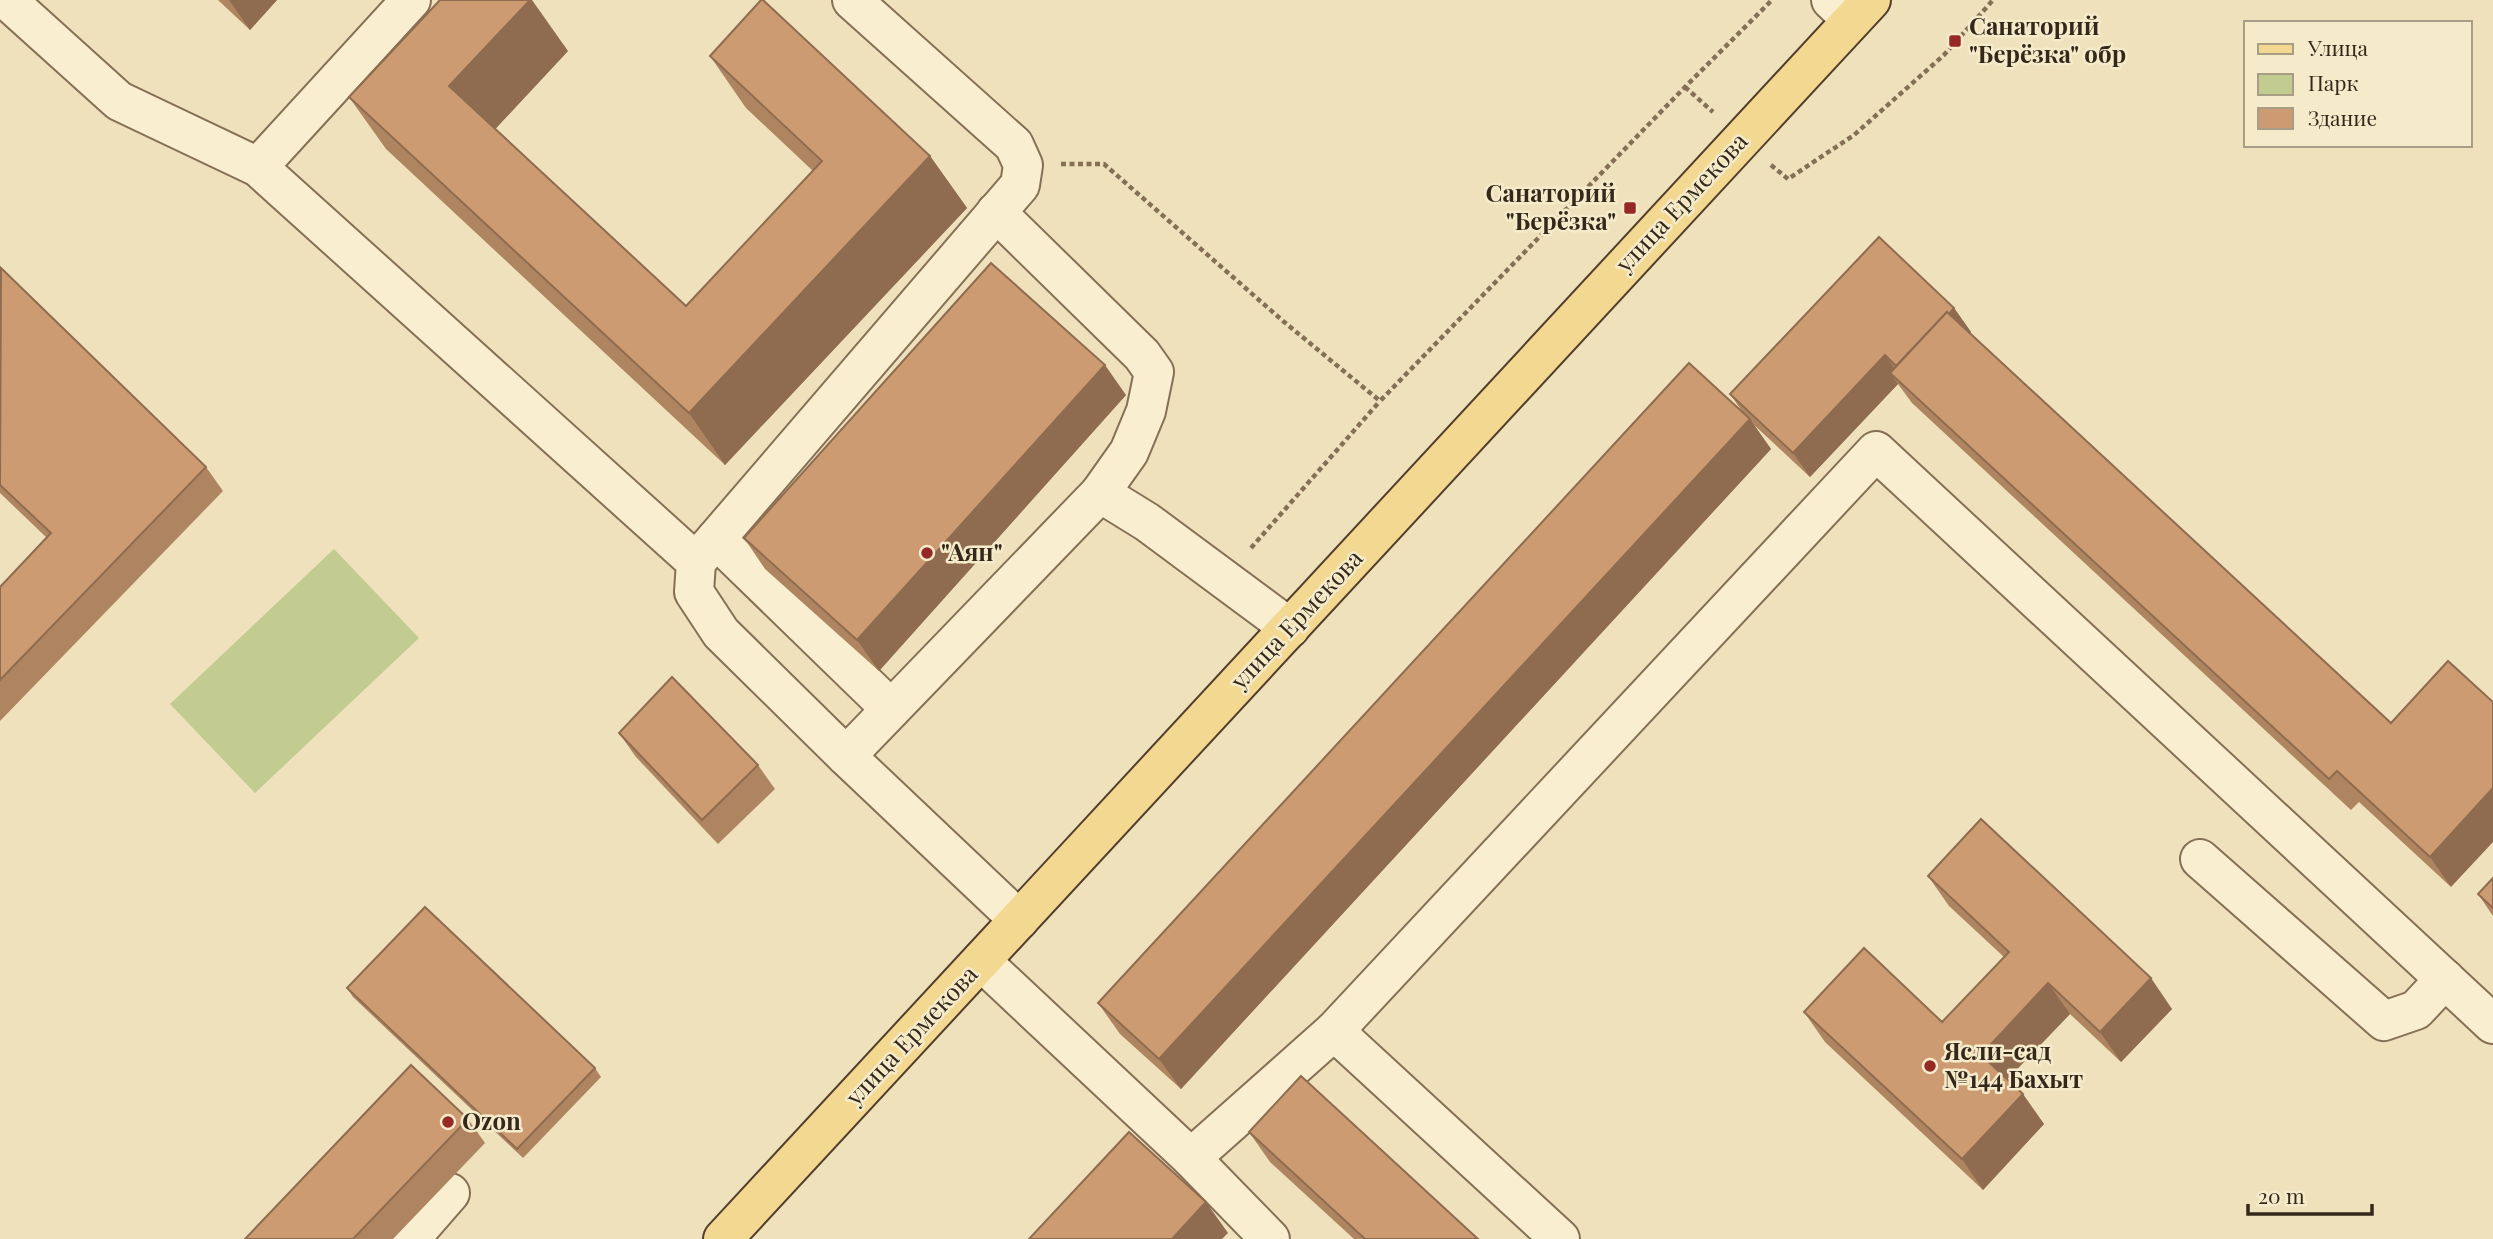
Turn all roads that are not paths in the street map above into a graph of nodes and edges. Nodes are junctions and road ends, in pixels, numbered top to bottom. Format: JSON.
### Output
{"nodes":[{"id":1,"x":7,"y":0,"type":"edge"},
{"id":2,"x":411,"y":0,"type":"edge"},
{"id":3,"x":852,"y":0,"type":"edge"},
{"id":4,"x":1851,"y":7,"type":"edge"},
{"id":5,"x":258,"y":167,"type":"junction"},
{"id":6,"x":996,"y":212,"type":"junction"},
{"id":7,"x":1100,"y":493,"type":"junction"},
{"id":8,"x":706,"y":550,"type":"junction"},
{"id":9,"x":1290,"y":628,"type":"junction"},
{"id":10,"x":891,"y":709,"type":"junction"},
{"id":11,"x":846,"y":756,"type":"junction"},
{"id":12,"x":2200,"y":859,"type":"dead end"},
{"id":13,"x":1019,"y":920,"type":"junction"},
{"id":14,"x":981,"y":961,"type":"junction"},
{"id":15,"x":2445,"y":979,"type":"junction"},
{"id":16,"x":2493,"y":1024,"type":"edge"},
{"id":17,"x":1334,"y":1031,"type":"junction"},
{"id":18,"x":1191,"y":1158,"type":"junction"},
{"id":19,"x":450,"y":1193,"type":"dead end"},
{"id":20,"x":410,"y":1239,"type":"edge"},
{"id":21,"x":723,"y":1239,"type":"edge"},
{"id":22,"x":1270,"y":1239,"type":"edge"},
{"id":23,"x":1560,"y":1239,"type":"edge"}],
"edges":[{"from":1,"to":5,"type":"street"},
{"from":2,"to":5,"type":"street"},
{"from":3,"to":6,"type":"street"},
{"from":4,"to":9,"type":"main road","name":"улица Ермекова"},
{"from":5,"to":8,"type":"street"},
{"from":6,"to":7,"type":"street"},
{"from":6,"to":8,"type":"street"},
{"from":7,"to":9,"type":"street"},
{"from":7,"to":10,"type":"street"},
{"from":8,"to":10,"type":"street"},
{"from":8,"to":11,"type":"street"},
{"from":9,"to":13,"type":"main road","name":"улица Ермекова"},
{"from":10,"to":11,"type":"street"},
{"from":11,"to":13,"type":"street"},
{"from":12,"to":15,"type":"street"},
{"from":13,"to":14,"type":"main road","name":"улица Ермекова"},
{"from":14,"to":18,"type":"street"},
{"from":14,"to":21,"type":"main road","name":"улица Ермекова"},
{"from":15,"to":16,"type":"street"},
{"from":15,"to":17,"type":"street"},
{"from":17,"to":18,"type":"street"},
{"from":17,"to":23,"type":"street"},
{"from":18,"to":22,"type":"street"},
{"from":19,"to":20,"type":"street"}]}
